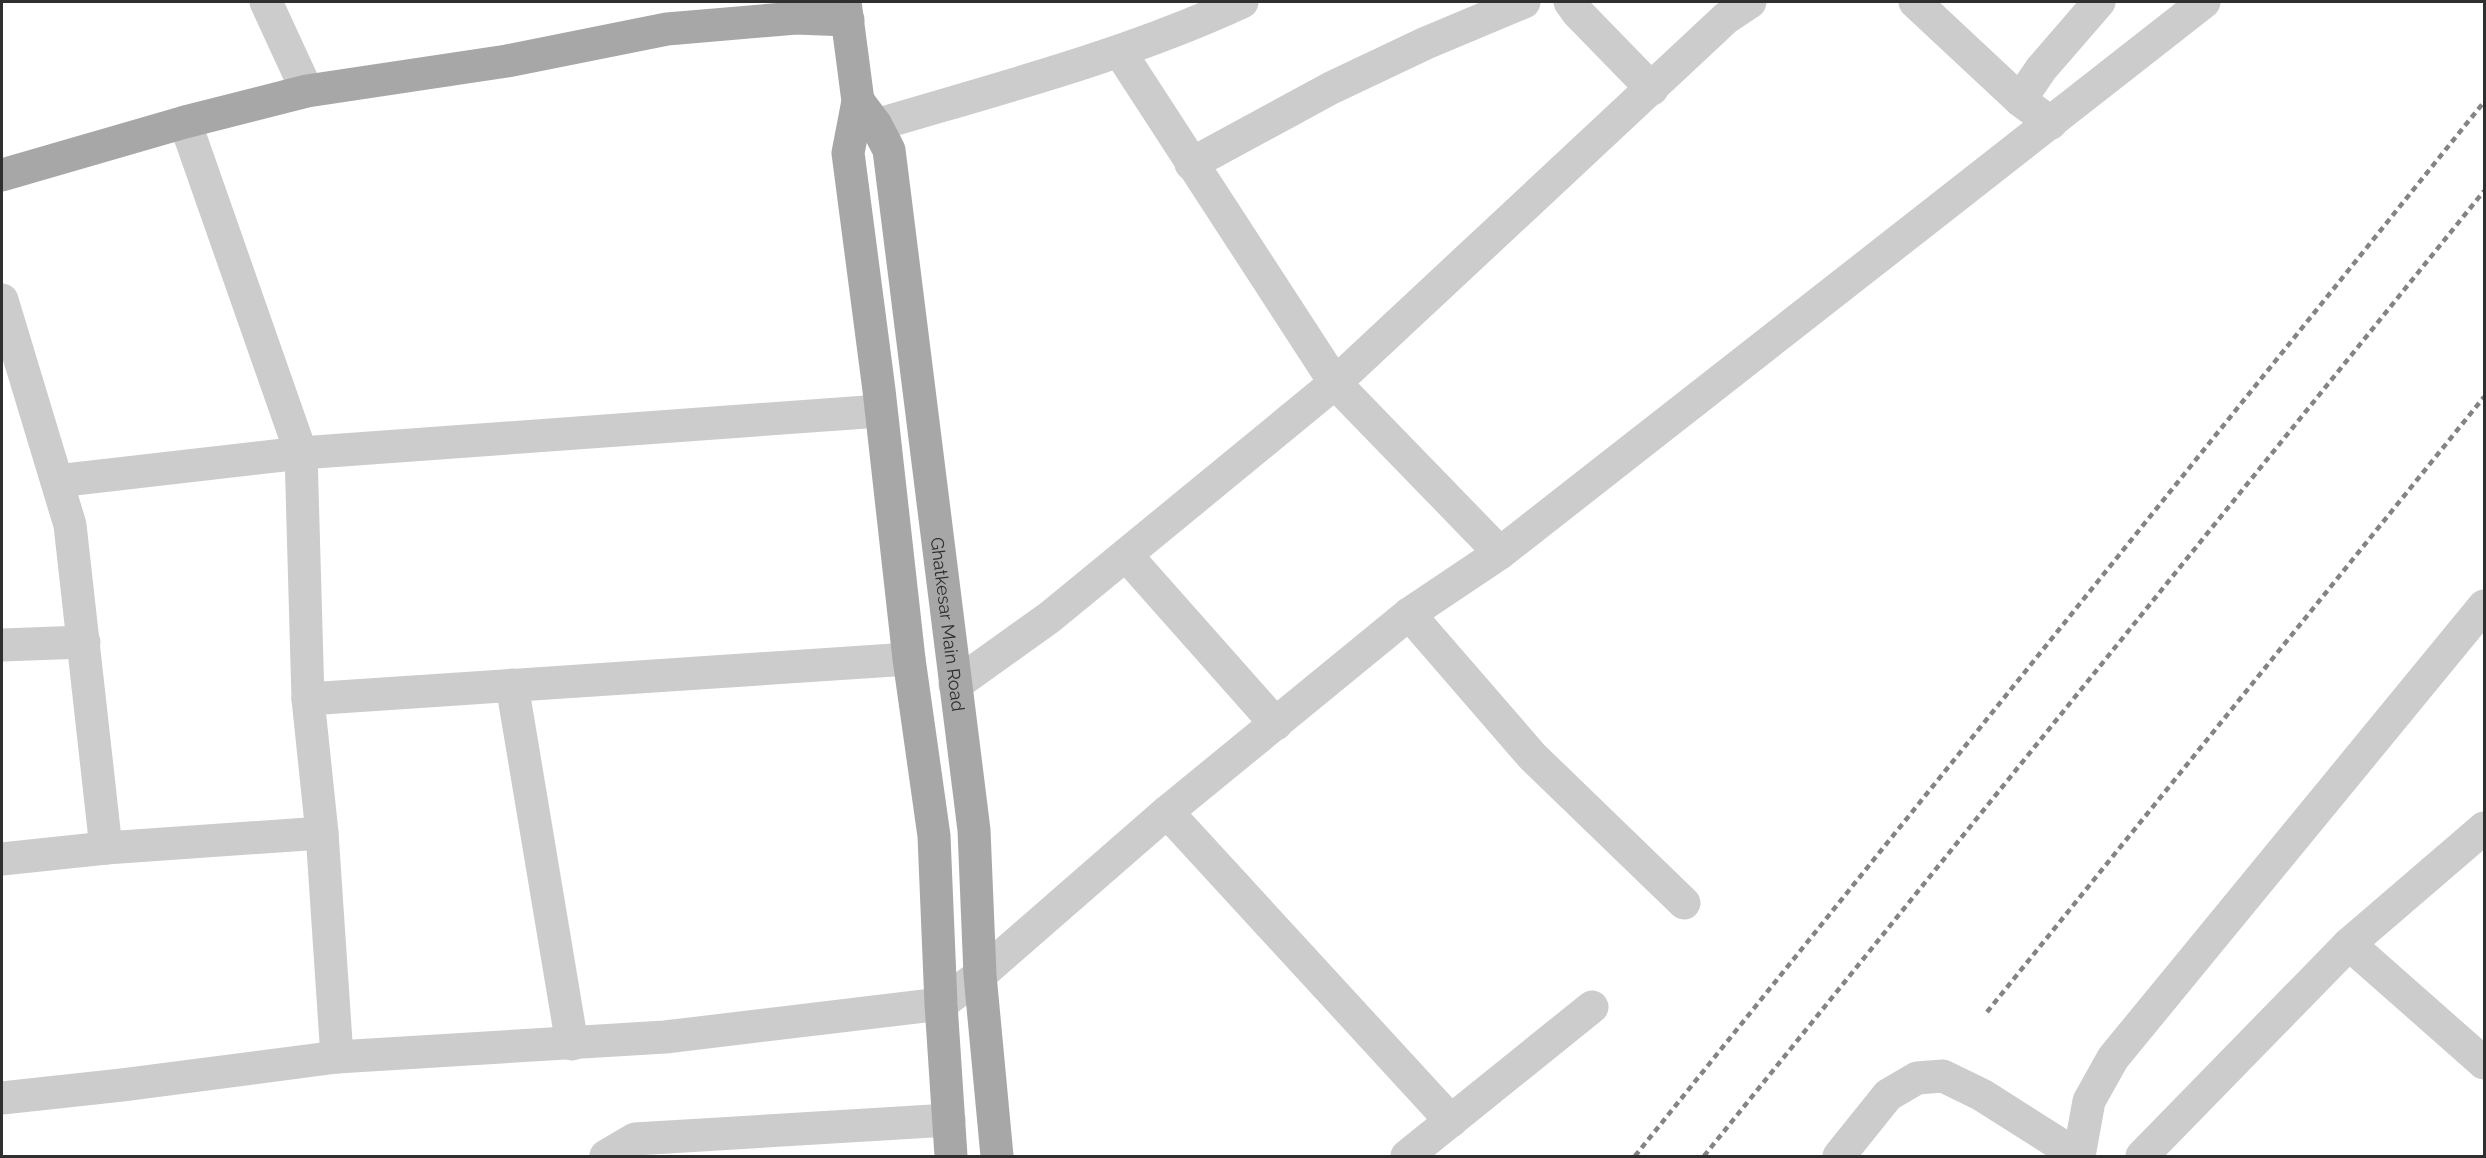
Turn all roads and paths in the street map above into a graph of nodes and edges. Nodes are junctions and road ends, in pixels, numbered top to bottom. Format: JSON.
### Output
{"nodes":[{"id":1,"x":266,"y":2,"type":"edge"},
{"id":2,"x":1242,"y":2,"type":"edge"},
{"id":3,"x":1524,"y":2,"type":"edge"},
{"id":4,"x":1570,"y":2,"type":"edge"},
{"id":5,"x":1750,"y":2,"type":"edge"},
{"id":6,"x":1915,"y":2,"type":"edge"},
{"id":7,"x":2099,"y":2,"type":"edge"},
{"id":8,"x":2204,"y":2,"type":"edge"},
{"id":9,"x":847,"y":11,"type":"edge"},
{"id":10,"x":1120,"y":52,"type":"junction"},
{"id":11,"x":1652,"y":89,"type":"junction"},
{"id":12,"x":307,"y":91,"type":"junction"},
{"id":13,"x":2020,"y":100,"type":"junction"},
{"id":14,"x":867,"y":113,"type":"junction"},
{"id":15,"x":185,"y":122,"type":"junction"},
{"id":16,"x":2051,"y":123,"type":"junction"},
{"id":17,"x":1191,"y":164,"type":"junction"},
{"id":18,"x":2,"y":175,"type":"edge"},
{"id":19,"x":4,"y":320,"type":"edge"},
{"id":20,"x":1335,"y":382,"type":"junction"},
{"id":21,"x":880,"y":411,"type":"junction"},
{"id":22,"x":301,"y":453,"type":"junction"},
{"id":23,"x":57,"y":481,"type":"junction"},
{"id":24,"x":1500,"y":553,"type":"junction"},
{"id":25,"x":1126,"y":555,"type":"junction"},
{"id":26,"x":2484,"y":606,"type":"edge"},
{"id":27,"x":1409,"y":614,"type":"junction"},
{"id":28,"x":84,"y":642,"type":"junction"},
{"id":29,"x":2,"y":645,"type":"edge"},
{"id":30,"x":909,"y":659,"type":"junction"},
{"id":31,"x":512,"y":685,"type":"junction"},
{"id":32,"x":955,"y":685,"type":"junction"},
{"id":33,"x":308,"y":699,"type":"junction"},
{"id":34,"x":1276,"y":724,"type":"junction"},
{"id":35,"x":1167,"y":812,"type":"junction"},
{"id":36,"x":2484,"y":828,"type":"edge"},
{"id":37,"x":322,"y":833,"type":"junction"},
{"id":38,"x":106,"y":848,"type":"junction"},
{"id":39,"x":2,"y":860,"type":"edge"},
{"id":40,"x":1684,"y":903,"type":"dead end"},
{"id":41,"x":2349,"y":944,"type":"junction"},
{"id":42,"x":980,"y":975,"type":"junction"},
{"id":43,"x":941,"y":1004,"type":"junction"},
{"id":44,"x":1592,"y":1007,"type":"dead end"},
{"id":45,"x":572,"y":1044,"type":"junction"},
{"id":46,"x":338,"y":1057,"type":"junction"},
{"id":47,"x":2484,"y":1063,"type":"edge"},
{"id":48,"x":2,"y":1098,"type":"edge"},
{"id":49,"x":949,"y":1120,"type":"junction"},
{"id":50,"x":1451,"y":1121,"type":"junction"},
{"id":51,"x":606,"y":1156,"type":"edge"},
{"id":52,"x":951,"y":1156,"type":"edge"},
{"id":53,"x":997,"y":1156,"type":"edge"},
{"id":54,"x":1407,"y":1156,"type":"edge"},
{"id":55,"x":1839,"y":1156,"type":"edge"},
{"id":56,"x":2079,"y":1156,"type":"edge"},
{"id":57,"x":2142,"y":1156,"type":"edge"}],
"edges":[{"from":1,"to":12,"type":"street"},
{"from":2,"to":10,"type":"street"},
{"from":3,"to":17,"type":"street"},
{"from":4,"to":11,"type":"street"},
{"from":5,"to":11,"type":"street"},
{"from":6,"to":13,"type":"street"},
{"from":7,"to":13,"type":"street"},
{"from":8,"to":16,"type":"street"},
{"from":9,"to":12,"type":"main road"},
{"from":9,"to":14,"type":"main road","name":"Ghatkesar Main Road"},
{"from":10,"to":14,"type":"street"},
{"from":10,"to":17,"type":"street"},
{"from":11,"to":20,"type":"street"},
{"from":12,"to":15,"type":"main road"},
{"from":13,"to":16,"type":"street"},
{"from":14,"to":21,"type":"main road","name":"Ghatkesar Main Road"},
{"from":14,"to":32,"type":"main road","name":"Ghatkesar Main Road"},
{"from":15,"to":18,"type":"main road"},
{"from":15,"to":22,"type":"street"},
{"from":16,"to":24,"type":"street"},
{"from":17,"to":20,"type":"street"},
{"from":19,"to":23,"type":"street"},
{"from":20,"to":24,"type":"street"},
{"from":20,"to":25,"type":"street"},
{"from":21,"to":22,"type":"street"},
{"from":21,"to":30,"type":"main road","name":"Ghatkesar Main Road"},
{"from":22,"to":23,"type":"street"},
{"from":22,"to":33,"type":"street"},
{"from":23,"to":28,"type":"street"},
{"from":24,"to":27,"type":"street"},
{"from":25,"to":32,"type":"street"},
{"from":25,"to":34,"type":"street"},
{"from":26,"to":56,"type":"street"},
{"from":27,"to":34,"type":"street"},
{"from":27,"to":40,"type":"street"},
{"from":28,"to":29,"type":"street"},
{"from":28,"to":38,"type":"street"},
{"from":30,"to":31,"type":"street"},
{"from":30,"to":43,"type":"main road","name":"Ghatkesar Main Road"},
{"from":31,"to":33,"type":"street"},
{"from":31,"to":45,"type":"street"},
{"from":32,"to":42,"type":"main road","name":"Ghatkesar Main Road"},
{"from":33,"to":37,"type":"street"},
{"from":34,"to":35,"type":"street"},
{"from":35,"to":42,"type":"street"},
{"from":35,"to":50,"type":"street"},
{"from":36,"to":41,"type":"street"},
{"from":37,"to":38,"type":"street"},
{"from":37,"to":46,"type":"street"},
{"from":38,"to":39,"type":"street"},
{"from":41,"to":47,"type":"street"},
{"from":41,"to":57,"type":"street"},
{"from":42,"to":43,"type":"street"},
{"from":42,"to":53,"type":"main road","name":"Ghatkesar Main Road"},
{"from":43,"to":45,"type":"street"},
{"from":43,"to":49,"type":"main road","name":"Ghatkesar Main Road"},
{"from":44,"to":50,"type":"street"},
{"from":45,"to":46,"type":"street"},
{"from":46,"to":48,"type":"street"},
{"from":49,"to":51,"type":"street"},
{"from":49,"to":52,"type":"main road","name":"Ghatkesar Main Road"},
{"from":50,"to":54,"type":"street"},
{"from":55,"to":56,"type":"street"}]}
